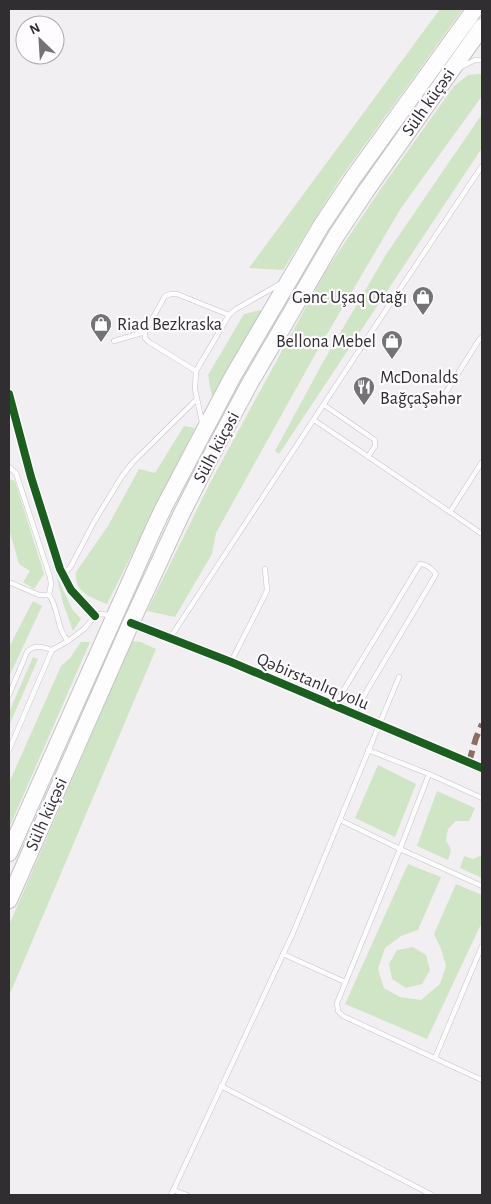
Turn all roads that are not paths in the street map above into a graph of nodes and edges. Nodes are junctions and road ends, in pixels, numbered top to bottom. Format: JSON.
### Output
{"nodes":[{"id":1,"x":475,"y":9,"type":"edge"},
{"id":2,"x":482,"y":27,"type":"edge"},
{"id":3,"x":482,"y":60,"type":"edge"},
{"id":4,"x":447,"y":75,"type":"junction"},
{"id":5,"x":482,"y":166,"type":"edge"},
{"id":6,"x":290,"y":279,"type":"junction"},
{"id":7,"x":229,"y":315,"type":"junction"},
{"id":8,"x":145,"y":332,"type":"junction"},
{"id":9,"x":482,"y":337,"type":"edge"},
{"id":10,"x":114,"y":341,"type":"dead end"},
{"id":11,"x":196,"y":372,"type":"junction"},
{"id":12,"x":9,"y":394,"type":"edge"},
{"id":13,"x":443,"y":397,"type":"dead end"},
{"id":14,"x":197,"y":399,"type":"junction"},
{"id":15,"x":324,"y":404,"type":"junction"},
{"id":16,"x":314,"y":420,"type":"junction"},
{"id":17,"x":204,"y":431,"type":"junction"},
{"id":18,"x":368,"y":456,"type":"junction"},
{"id":19,"x":482,"y":462,"type":"edge"},
{"id":20,"x":9,"y":467,"type":"edge"},
{"id":21,"x":450,"y":512,"type":"junction"},
{"id":22,"x":482,"y":534,"type":"edge"},
{"id":23,"x":264,"y":568,"type":"dead end"},
{"id":24,"x":63,"y":576,"type":"junction"},
{"id":25,"x":9,"y":582,"type":"edge"},
{"id":26,"x":49,"y":595,"type":"junction"},
{"id":27,"x":95,"y":616,"type":"junction"},
{"id":28,"x":114,"y":616,"type":"junction"},
{"id":29,"x":131,"y":622,"type":"junction"},
{"id":30,"x":170,"y":638,"type":"junction"},
{"id":31,"x":68,"y":641,"type":"junction"},
{"id":32,"x":52,"y":650,"type":"junction"},
{"id":33,"x":230,"y":662,"type":"junction"},
{"id":34,"x":399,"y":677,"type":"dead end"},
{"id":35,"x":9,"y":695,"type":"edge"},
{"id":36,"x":334,"y":706,"type":"junction"},
{"id":37,"x":352,"y":714,"type":"junction"},
{"id":38,"x":379,"y":725,"type":"junction"},
{"id":39,"x":9,"y":750,"type":"edge"},
{"id":40,"x":368,"y":750,"type":"junction"},
{"id":41,"x":482,"y":768,"type":"edge"},
{"id":42,"x":429,"y":774,"type":"junction"},
{"id":43,"x":482,"y":798,"type":"edge"},
{"id":44,"x":340,"y":820,"type":"junction"},
{"id":45,"x":400,"y":849,"type":"junction"},
{"id":46,"x":9,"y":853,"type":"edge"},
{"id":47,"x":482,"y":886,"type":"edge"},
{"id":48,"x":9,"y":900,"type":"edge"},
{"id":49,"x":482,"y":946,"type":"edge"},
{"id":50,"x":283,"y":954,"type":"junction"},
{"id":51,"x":346,"y":982,"type":"junction"},
{"id":52,"x":435,"y":1058,"type":"junction"},
{"id":53,"x":482,"y":1080,"type":"edge"},
{"id":54,"x":222,"y":1086,"type":"junction"},
{"id":55,"x":172,"y":1193,"type":"edge"},
{"id":56,"x":187,"y":1195,"type":"edge"},
{"id":57,"x":432,"y":1195,"type":"edge"}],
"edges":[{"from":1,"to":6,"type":"highway","name":"Sülh küçəsi"},
{"from":2,"to":4,"type":"highway","name":"Sülh küçəsi"},
{"from":3,"to":4,"type":"lane"},
{"from":4,"to":29,"type":"highway","name":"Sülh küçəsi"},
{"from":5,"to":15,"type":"lane"},
{"from":6,"to":7,"type":"lane"},
{"from":6,"to":17,"type":"highway","name":"Sülh küçəsi"},
{"from":7,"to":8,"type":"lane"},
{"from":7,"to":11,"type":"lane"},
{"from":8,"to":10,"type":"lane"},
{"from":8,"to":11,"type":"lane"},
{"from":9,"to":13,"type":"lane"},
{"from":11,"to":14,"type":"lane"},
{"from":12,"to":24,"type":"street"},
{"from":14,"to":17,"type":"lane"},
{"from":14,"to":24,"type":"lane"},
{"from":15,"to":16,"type":"lane"},
{"from":15,"to":18,"type":"lane"},
{"from":16,"to":18,"type":"lane"},
{"from":16,"to":30,"type":"lane"},
{"from":17,"to":28,"type":"highway","name":"Sülh küçəsi"},
{"from":18,"to":21,"type":"lane"},
{"from":19,"to":21,"type":"lane"},
{"from":20,"to":26,"type":"lane"},
{"from":21,"to":22,"type":"lane"},
{"from":23,"to":33,"type":"lane"},
{"from":24,"to":27,"type":"street"},
{"from":25,"to":26,"type":"lane"},
{"from":26,"to":31,"type":"lane"},
{"from":27,"to":28,"type":"lane"},
{"from":27,"to":31,"type":"lane"},
{"from":28,"to":29,"type":"highway"},
{"from":28,"to":46,"type":"highway","name":"Sülh küçəsi"},
{"from":29,"to":30,"type":"street","name":"Qəbirstanlıq yolu"},
{"from":29,"to":48,"type":"highway","name":"Sülh küçəsi"},
{"from":30,"to":33,"type":"street","name":"Qəbirstanlıq yolu"},
{"from":31,"to":32,"type":"lane"},
{"from":32,"to":35,"type":"lane"},
{"from":32,"to":39,"type":"lane"},
{"from":33,"to":36,"type":"street","name":"Qəbirstanlıq yolu"},
{"from":34,"to":38,"type":"lane"},
{"from":36,"to":37,"type":"street","name":"Qəbirstanlıq yolu"},
{"from":36,"to":37,"type":"lane"},
{"from":37,"to":38,"type":"street","name":"Qəbirstanlıq yolu"},
{"from":38,"to":40,"type":"lane"},
{"from":38,"to":41,"type":"street","name":"Qəbirstanlıq yolu"},
{"from":40,"to":42,"type":"lane"},
{"from":40,"to":44,"type":"lane"},
{"from":42,"to":43,"type":"lane"},
{"from":42,"to":45,"type":"lane"},
{"from":44,"to":45,"type":"lane"},
{"from":44,"to":50,"type":"lane"},
{"from":45,"to":47,"type":"lane"},
{"from":45,"to":51,"type":"lane"},
{"from":49,"to":52,"type":"lane"},
{"from":50,"to":51,"type":"lane"},
{"from":50,"to":54,"type":"lane"},
{"from":51,"to":52,"type":"lane"},
{"from":52,"to":53,"type":"lane"},
{"from":54,"to":55,"type":"lane"},
{"from":54,"to":57,"type":"lane"},
{"from":55,"to":56,"type":"lane"}]}
